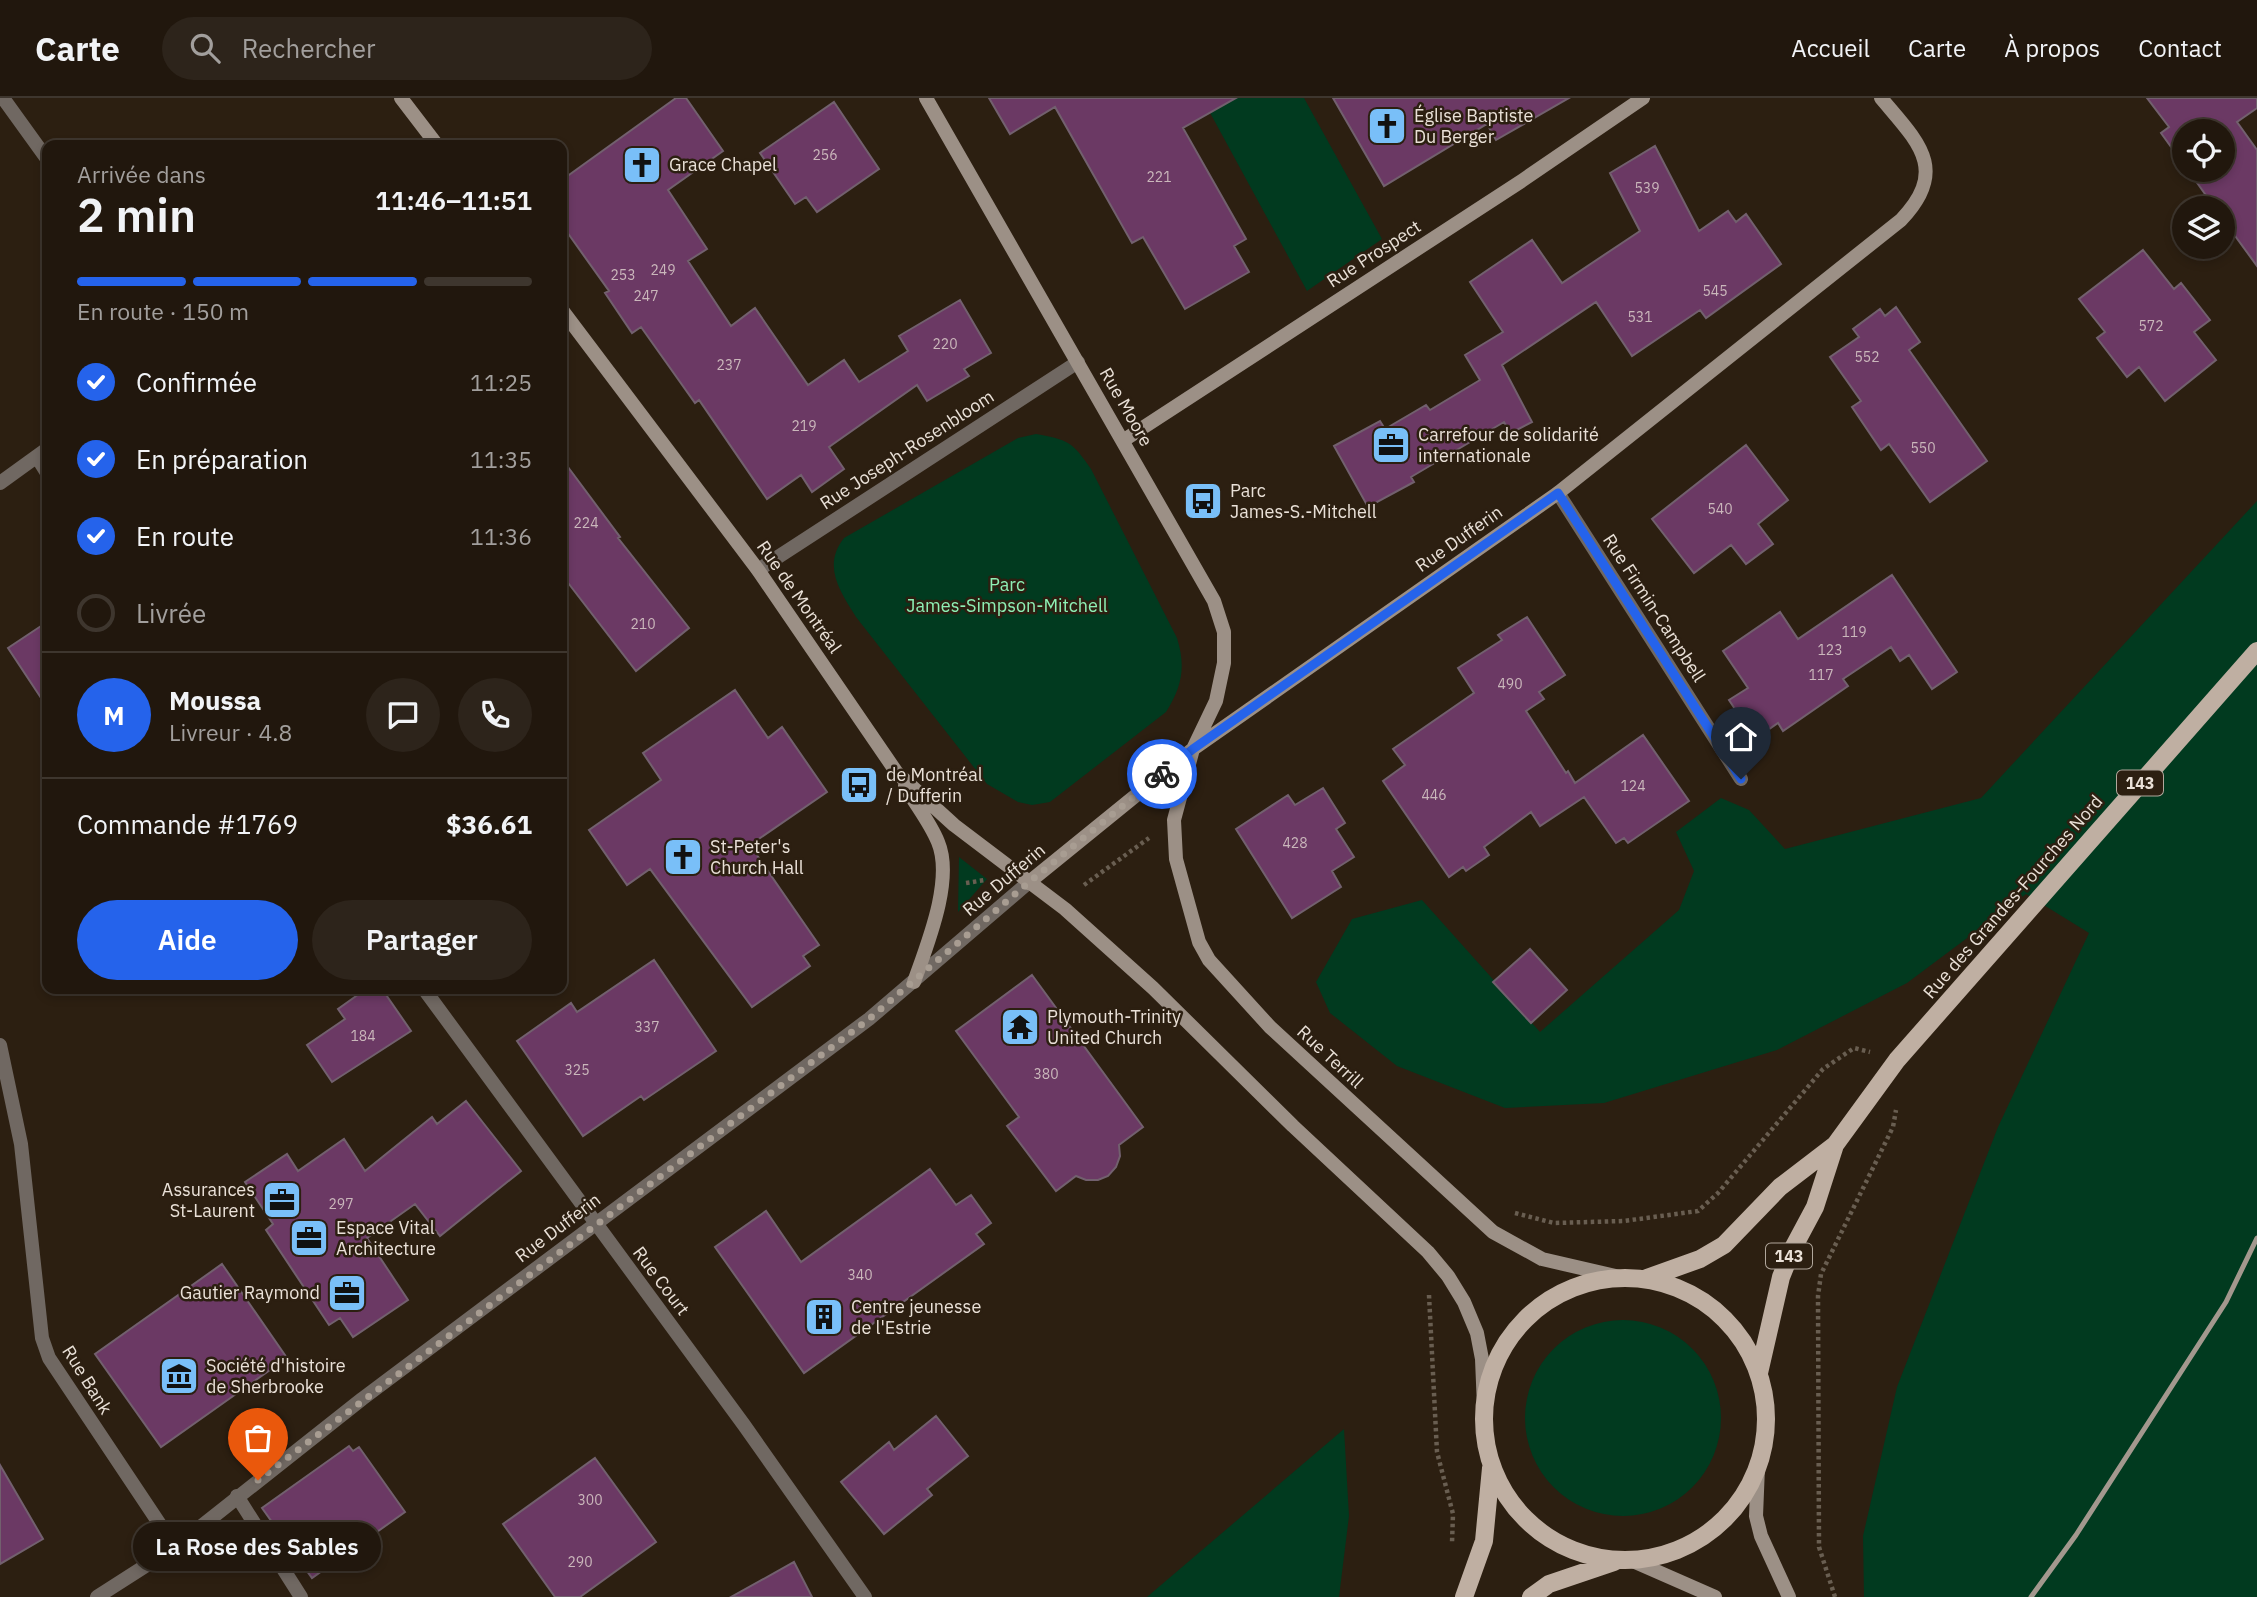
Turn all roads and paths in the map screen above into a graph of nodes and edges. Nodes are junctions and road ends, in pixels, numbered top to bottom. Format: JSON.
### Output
{"nodes":[{"id":1,"x":3,"y":98,"type":"edge"},
{"id":2,"x":401,"y":98,"type":"edge"},
{"id":3,"x":926,"y":98,"type":"edge"},
{"id":4,"x":1643,"y":98,"type":"edge"},
{"id":5,"x":1881,"y":98,"type":"edge"},
{"id":6,"x":433,"y":140,"type":"edge"},
{"id":7,"x":42,"y":152,"type":"edge"},
{"id":8,"x":567,"y":317,"type":"edge"},
{"id":9,"x":1078,"y":362,"type":"junction"},
{"id":10,"x":1124,"y":440,"type":"junction"},
{"id":11,"x":42,"y":453,"type":"edge"},
{"id":12,"x":0,"y":483,"type":"edge"},
{"id":13,"x":1558,"y":493,"type":"junction"},
{"id":14,"x":758,"y":570,"type":"junction"},
{"id":15,"x":2257,"y":651,"type":"edge"},
{"id":16,"x":1193,"y":749,"type":"junction"},
{"id":17,"x":897,"y":773,"type":"junction"},
{"id":18,"x":1741,"y":779,"type":"dead end"},
{"id":19,"x":1150,"y":837,"type":"dead end"},
{"id":20,"x":987,"y":879,"type":"dead end"},
{"id":21,"x":1028,"y":883,"type":"junction"},
{"id":22,"x":958,"y":884,"type":"dead end"},
{"id":23,"x":1084,"y":886,"type":"dead end"},
{"id":24,"x":914,"y":982,"type":"junction"},
{"id":25,"x":428,"y":994,"type":"edge"},
{"id":26,"x":0,"y":1045,"type":"edge"},
{"id":27,"x":1897,"y":1059,"type":"junction"},
{"id":28,"x":1897,"y":1106,"type":"dead end"},
{"id":29,"x":1835,"y":1145,"type":"junction"},
{"id":30,"x":1471,"y":1213,"type":"junction"},
{"id":31,"x":595,"y":1224,"type":"junction"},
{"id":32,"x":1428,"y":1252,"type":"junction"},
{"id":33,"x":1620,"y":1277,"type":"junction"},
{"id":34,"x":1647,"y":1278,"type":"junction"},
{"id":35,"x":1759,"y":1373,"type":"junction"},
{"id":36,"x":1484,"y":1407,"type":"junction"},
{"id":37,"x":1491,"y":1464,"type":"junction"},
{"id":38,"x":1758,"y":1467,"type":"junction"},
{"id":39,"x":237,"y":1496,"type":"junction"},
{"id":40,"x":174,"y":1547,"type":"junction"},
{"id":41,"x":1452,"y":1549,"type":"dead end"},
{"id":42,"x":1625,"y":1561,"type":"junction"},
{"id":43,"x":97,"y":1597,"type":"edge"},
{"id":44,"x":301,"y":1597,"type":"edge"},
{"id":45,"x":865,"y":1597,"type":"edge"},
{"id":46,"x":1464,"y":1597,"type":"edge"},
{"id":47,"x":1531,"y":1597,"type":"edge"},
{"id":48,"x":1715,"y":1597,"type":"edge"},
{"id":49,"x":1789,"y":1597,"type":"edge"},
{"id":50,"x":1835,"y":1597,"type":"edge"}],
"edges":[{"from":1,"to":7,"type":"street"},
{"from":2,"to":6,"type":"street"},
{"from":3,"to":9,"type":"street","name":"Rue Moore"},
{"from":4,"to":10,"type":"street","name":"Rue Prospect"},
{"from":5,"to":13,"type":"street","name":"Rue Dufferin"},
{"from":8,"to":14,"type":"street","name":"Rue de Montréal"},
{"from":9,"to":10,"type":"street","name":"Rue Moore"},
{"from":9,"to":14,"type":"street","name":"Rue Joseph-Rosenbloom"},
{"from":10,"to":16,"type":"street","name":"Rue Moore"},
{"from":11,"to":12,"type":"street"},
{"from":13,"to":16,"type":"street","name":"Rue Dufferin"},
{"from":13,"to":18,"type":"street","name":"Rue Firmin-Campbell"},
{"from":14,"to":17,"type":"street","name":"Rue de Montréal"},
{"from":15,"to":27,"type":"main road","name":"Rue des Grandes-Fourches Nord","number":"143"},
{"from":16,"to":21,"type":"street","name":"Rue Dufferin"},
{"from":16,"to":30,"type":"street","name":"Rue Terrill"},
{"from":17,"to":21,"type":"street","name":"Rue de Montréal"},
{"from":17,"to":24,"type":"street"},
{"from":19,"to":23,"type":"path"},
{"from":20,"to":22,"type":"path"},
{"from":21,"to":24,"type":"street","name":"Rue Dufferin"},
{"from":21,"to":32,"type":"street"},
{"from":24,"to":31,"type":"street","name":"Rue Dufferin"},
{"from":25,"to":31,"type":"street","name":"Rue Court"},
{"from":26,"to":40,"type":"street","name":"Rue Bank"},
{"from":27,"to":29,"type":"main road","name":"Rue des Grandes-Fourches Nord","number":"143"},
{"from":27,"to":30,"type":"path"},
{"from":28,"to":50,"type":"path"},
{"from":29,"to":34,"type":"main road","name":"Rue des Grandes-Fourches Nord","number":"143"},
{"from":29,"to":35,"type":"main road","name":"Rue des Grandes-Fourches Nord","number":"143"},
{"from":30,"to":33,"type":"street","name":"Rue Terrill"},
{"from":31,"to":39,"type":"street","name":"Rue Dufferin"},
{"from":31,"to":45,"type":"street","name":"Rue Court"},
{"from":32,"to":36,"type":"street"},
{"from":32,"to":41,"type":"path"},
{"from":33,"to":34,"type":"main road","number":"143"},
{"from":33,"to":36,"type":"main road","number":"143"},
{"from":34,"to":35,"type":"main road","number":"143"},
{"from":35,"to":38,"type":"main road","number":"143"},
{"from":36,"to":37,"type":"main road","number":"143"},
{"from":37,"to":42,"type":"main road","number":"143"},
{"from":37,"to":46,"type":"main road","number":"143"},
{"from":38,"to":42,"type":"main road","number":"143"},
{"from":38,"to":49,"type":"street"},
{"from":39,"to":40,"type":"street","name":"Rue Dufferin"},
{"from":39,"to":44,"type":"street"},
{"from":40,"to":43,"type":"street","name":"Rue Dufferin"},
{"from":42,"to":47,"type":"main road","number":"143"},
{"from":42,"to":48,"type":"street"}]}
